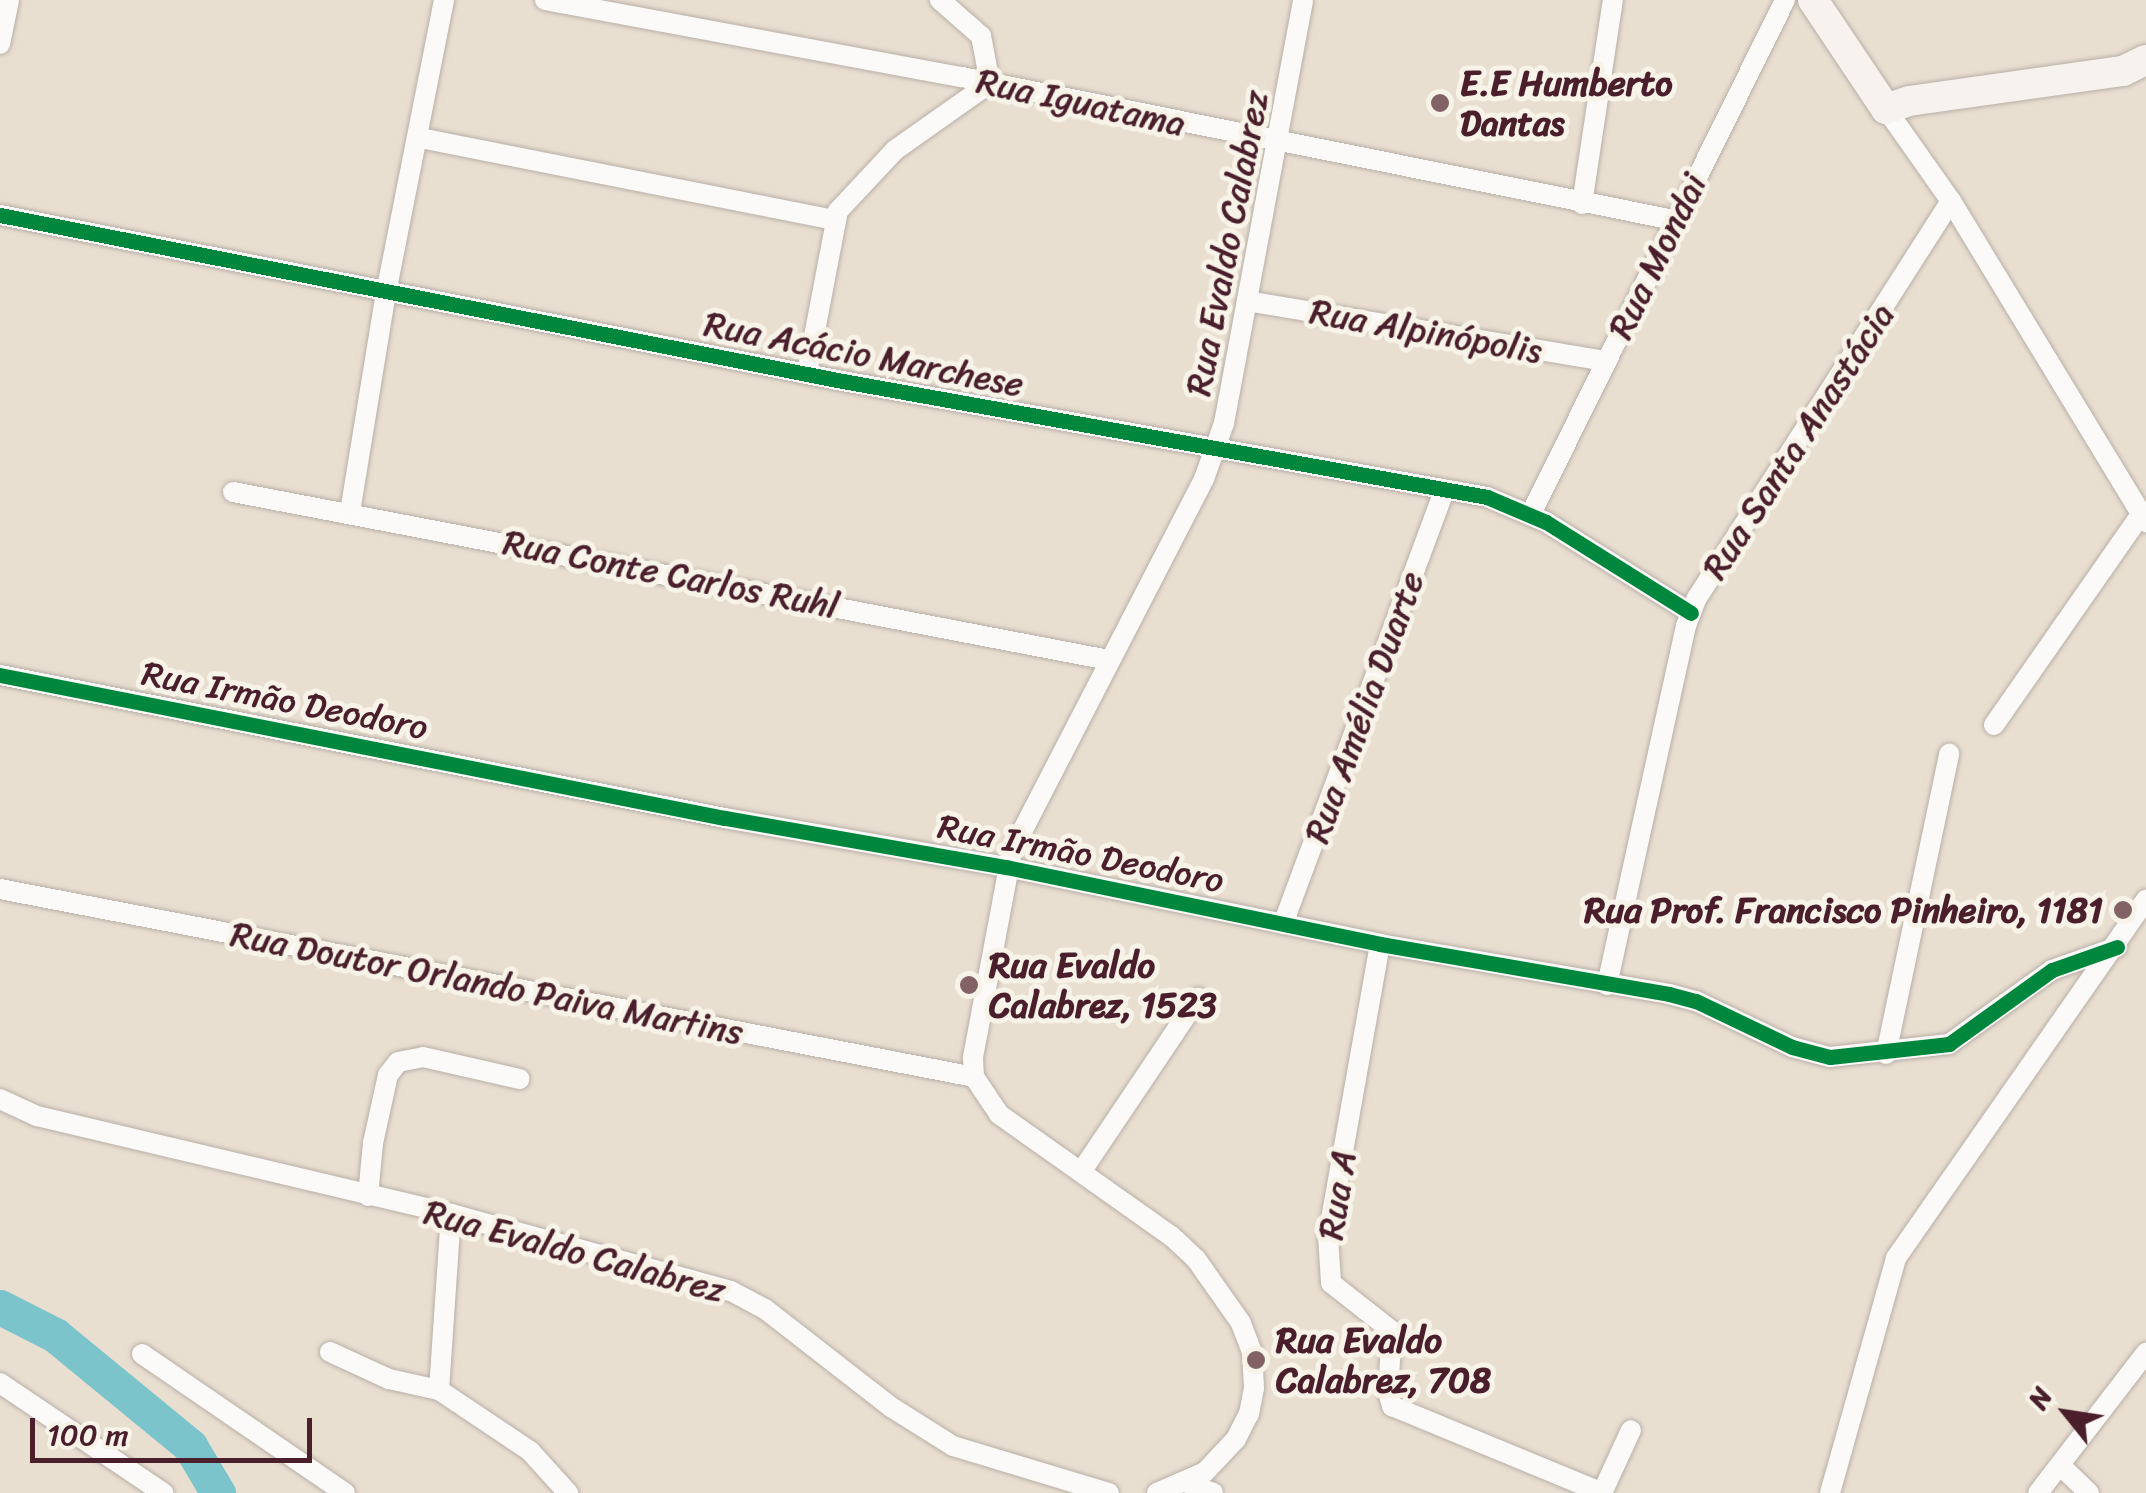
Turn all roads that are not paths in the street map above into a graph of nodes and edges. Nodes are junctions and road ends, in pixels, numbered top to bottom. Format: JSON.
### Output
{"nodes":[{"id":1,"x":8,"y":0,"type":"edge"},
{"id":2,"x":444,"y":0,"type":"edge"},
{"id":3,"x":545,"y":0,"type":"edge"},
{"id":4,"x":940,"y":0,"type":"edge"},
{"id":5,"x":1303,"y":0,"type":"edge"},
{"id":6,"x":1613,"y":0,"type":"edge"},
{"id":7,"x":1786,"y":0,"type":"edge"},
{"id":8,"x":1813,"y":0,"type":"edge"},
{"id":9,"x":0,"y":44,"type":"edge"},
{"id":10,"x":2146,"y":60,"type":"edge"},
{"id":11,"x":990,"y":84,"type":"junction"},
{"id":12,"x":1886,"y":110,"type":"junction"},
{"id":13,"x":420,"y":138,"type":"junction"},
{"id":14,"x":1277,"y":143,"type":"junction"},
{"id":15,"x":1951,"y":201,"type":"junction"},
{"id":16,"x":1582,"y":204,"type":"junction"},
{"id":17,"x":0,"y":216,"type":"edge"},
{"id":18,"x":836,"y":220,"type":"junction"},
{"id":19,"x":1674,"y":220,"type":"junction"},
{"id":20,"x":386,"y":293,"type":"junction"},
{"id":21,"x":1247,"y":300,"type":"junction"},
{"id":22,"x":1606,"y":362,"type":"junction"},
{"id":23,"x":806,"y":373,"type":"junction"},
{"id":24,"x":1216,"y":448,"type":"junction"},
{"id":25,"x":1444,"y":490,"type":"junction"},
{"id":26,"x":233,"y":492,"type":"dead end"},
{"id":27,"x":350,"y":512,"type":"junction"},
{"id":28,"x":1531,"y":514,"type":"junction"},
{"id":29,"x":2143,"y":518,"type":"edge"},
{"id":30,"x":1691,"y":614,"type":"junction"},
{"id":31,"x":1109,"y":660,"type":"junction"},
{"id":32,"x":0,"y":675,"type":"edge"},
{"id":33,"x":1994,"y":725,"type":"dead end"},
{"id":34,"x":1949,"y":754,"type":"dead end"},
{"id":35,"x":1006,"y":867,"type":"junction"},
{"id":36,"x":0,"y":889,"type":"edge"},
{"id":37,"x":2146,"y":900,"type":"edge"},
{"id":38,"x":1283,"y":924,"type":"junction"},
{"id":39,"x":1380,"y":944,"type":"junction"},
{"id":40,"x":2117,"y":947,"type":"junction"},
{"id":41,"x":1608,"y":984,"type":"junction"},
{"id":42,"x":1198,"y":998,"type":"dead end"},
{"id":43,"x":1886,"y":1054,"type":"junction"},
{"id":44,"x":974,"y":1077,"type":"junction"},
{"id":45,"x":520,"y":1080,"type":"dead end"},
{"id":46,"x":0,"y":1099,"type":"edge"},
{"id":47,"x":1080,"y":1172,"type":"junction"},
{"id":48,"x":368,"y":1196,"type":"junction"},
{"id":49,"x":451,"y":1214,"type":"junction"},
{"id":50,"x":330,"y":1352,"type":"dead end"},
{"id":51,"x":2146,"y":1353,"type":"edge"},
{"id":52,"x":142,"y":1354,"type":"dead end"},
{"id":53,"x":0,"y":1383,"type":"edge"},
{"id":54,"x":440,"y":1390,"type":"junction"},
{"id":55,"x":1630,"y":1430,"type":"dead end"},
{"id":56,"x":2061,"y":1466,"type":"junction"},
{"id":57,"x":1184,"y":1482,"type":"junction"},
{"id":58,"x":1099,"y":1492,"type":"edge"},
{"id":59,"x":163,"y":1493,"type":"edge"},
{"id":60,"x":345,"y":1493,"type":"edge"},
{"id":61,"x":568,"y":1493,"type":"edge"},
{"id":62,"x":1157,"y":1493,"type":"edge"},
{"id":63,"x":1213,"y":1493,"type":"edge"},
{"id":64,"x":1602,"y":1493,"type":"edge"},
{"id":65,"x":1830,"y":1493,"type":"edge"},
{"id":66,"x":2038,"y":1493,"type":"edge"},
{"id":67,"x":2089,"y":1493,"type":"edge"}],
"edges":[{"from":1,"to":9,"type":"street"},
{"from":2,"to":13,"type":"street"},
{"from":3,"to":11,"type":"street","name":"Rua Iguatama"},
{"from":4,"to":11,"type":"street"},
{"from":5,"to":14,"type":"street","name":"Rua Evaldo Calabrez"},
{"from":6,"to":16,"type":"street"},
{"from":7,"to":19,"type":"street","name":"Rua Mondai"},
{"from":8,"to":12,"type":"street"},
{"from":10,"to":12,"type":"street"},
{"from":11,"to":14,"type":"street","name":"Rua Iguatama"},
{"from":11,"to":18,"type":"street"},
{"from":12,"to":15,"type":"street"},
{"from":13,"to":18,"type":"street"},
{"from":13,"to":20,"type":"street"},
{"from":14,"to":16,"type":"street","name":"Rua Iguatama"},
{"from":14,"to":21,"type":"street","name":"Rua Evaldo Calabrez"},
{"from":15,"to":29,"type":"street"},
{"from":15,"to":30,"type":"street","name":"Rua Santa Anastácia"},
{"from":16,"to":19,"type":"street","name":"Rua Iguatama"},
{"from":17,"to":20,"type":"street","name":"Rua Acácio Marchese"},
{"from":18,"to":23,"type":"street"},
{"from":19,"to":22,"type":"street","name":"Rua Mondai"},
{"from":20,"to":23,"type":"street","name":"Rua Acácio Marchese"},
{"from":20,"to":27,"type":"street"},
{"from":21,"to":22,"type":"street","name":"Rua Alpinópolis"},
{"from":21,"to":24,"type":"street","name":"Rua Evaldo Calabrez"},
{"from":22,"to":28,"type":"street","name":"Rua Mondai"},
{"from":23,"to":24,"type":"street","name":"Rua Acácio Marchese"},
{"from":24,"to":25,"type":"street","name":"Rua Acácio Marchese"},
{"from":24,"to":31,"type":"street","name":"Rua Evaldo Calabrez"},
{"from":25,"to":28,"type":"street","name":"Rua Acácio Marchese"},
{"from":25,"to":38,"type":"street","name":"Rua Amélia Duarte"},
{"from":26,"to":27,"type":"street","name":"Rua Conte Carlos Ruhl"},
{"from":27,"to":31,"type":"street","name":"Rua Conte Carlos Ruhl"},
{"from":28,"to":30,"type":"street","name":"Rua Acácio Marchese"},
{"from":29,"to":33,"type":"street"},
{"from":30,"to":41,"type":"street","name":"Rua Santa Anastácia"},
{"from":31,"to":35,"type":"street","name":"Rua Evaldo Calabrez"},
{"from":32,"to":35,"type":"street","name":"Rua Irmão Deodoro"},
{"from":34,"to":43,"type":"street"},
{"from":35,"to":38,"type":"street","name":"Rua Irmão Deodoro"},
{"from":35,"to":44,"type":"street","name":"Rua Evaldo Calabrez"},
{"from":36,"to":44,"type":"street","name":"Rua Doutor Orlando Paiva Martins"},
{"from":37,"to":40,"type":"street"},
{"from":38,"to":39,"type":"street","name":"Rua Irmão Deodoro"},
{"from":39,"to":41,"type":"street","name":"Rua Irmão Deodoro"},
{"from":39,"to":64,"type":"street","name":"Rua A"},
{"from":40,"to":43,"type":"street","name":"Rua Irmão Deodoro"},
{"from":40,"to":65,"type":"street"},
{"from":41,"to":43,"type":"street","name":"Rua Irmão Deodoro"},
{"from":42,"to":47,"type":"street"},
{"from":44,"to":47,"type":"street"},
{"from":45,"to":48,"type":"street"},
{"from":46,"to":48,"type":"street","name":"Rua Evaldo Calabrez"},
{"from":47,"to":57,"type":"street"},
{"from":48,"to":49,"type":"street","name":"Rua Evaldo Calabrez"},
{"from":49,"to":54,"type":"street"},
{"from":49,"to":58,"type":"street","name":"Rua Evaldo Calabrez"},
{"from":50,"to":54,"type":"street"},
{"from":51,"to":56,"type":"street"},
{"from":52,"to":60,"type":"street"},
{"from":53,"to":59,"type":"street"},
{"from":54,"to":61,"type":"street"},
{"from":55,"to":64,"type":"street"},
{"from":56,"to":66,"type":"street"},
{"from":56,"to":67,"type":"street"},
{"from":57,"to":62,"type":"street"},
{"from":57,"to":63,"type":"street"}]}
